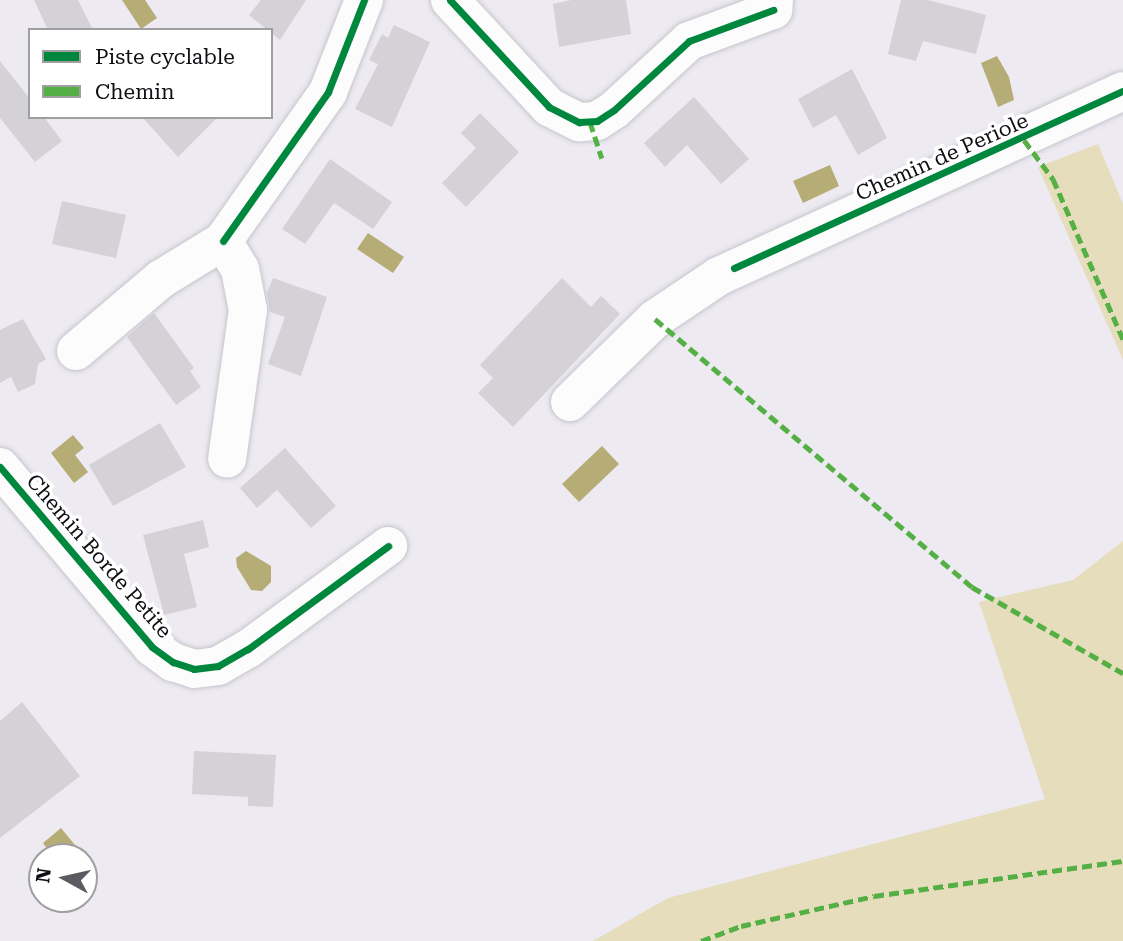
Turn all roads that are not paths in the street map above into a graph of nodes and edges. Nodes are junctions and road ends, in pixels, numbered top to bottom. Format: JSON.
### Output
{"nodes":[{"id":1,"x":364,"y":0,"type":"edge"},
{"id":2,"x":450,"y":0,"type":"edge"},
{"id":3,"x":774,"y":5,"type":"edge"},
{"id":4,"x":1123,"y":91,"type":"edge"},
{"id":5,"x":223,"y":241,"type":"junction"},
{"id":6,"x":76,"y":351,"type":"dead end"},
{"id":7,"x":570,"y":402,"type":"dead end"},
{"id":8,"x":227,"y":458,"type":"dead end"},
{"id":9,"x":0,"y":467,"type":"edge"},
{"id":10,"x":388,"y":546,"type":"dead end"}],
"edges":[{"from":1,"to":5,"type":"street"},
{"from":2,"to":3,"type":"street"},
{"from":4,"to":7,"type":"street","name":"Chemin de Periole"},
{"from":5,"to":6,"type":"street"},
{"from":5,"to":8,"type":"street"},
{"from":9,"to":10,"type":"street","name":"Chemin Borde Petite"}]}
